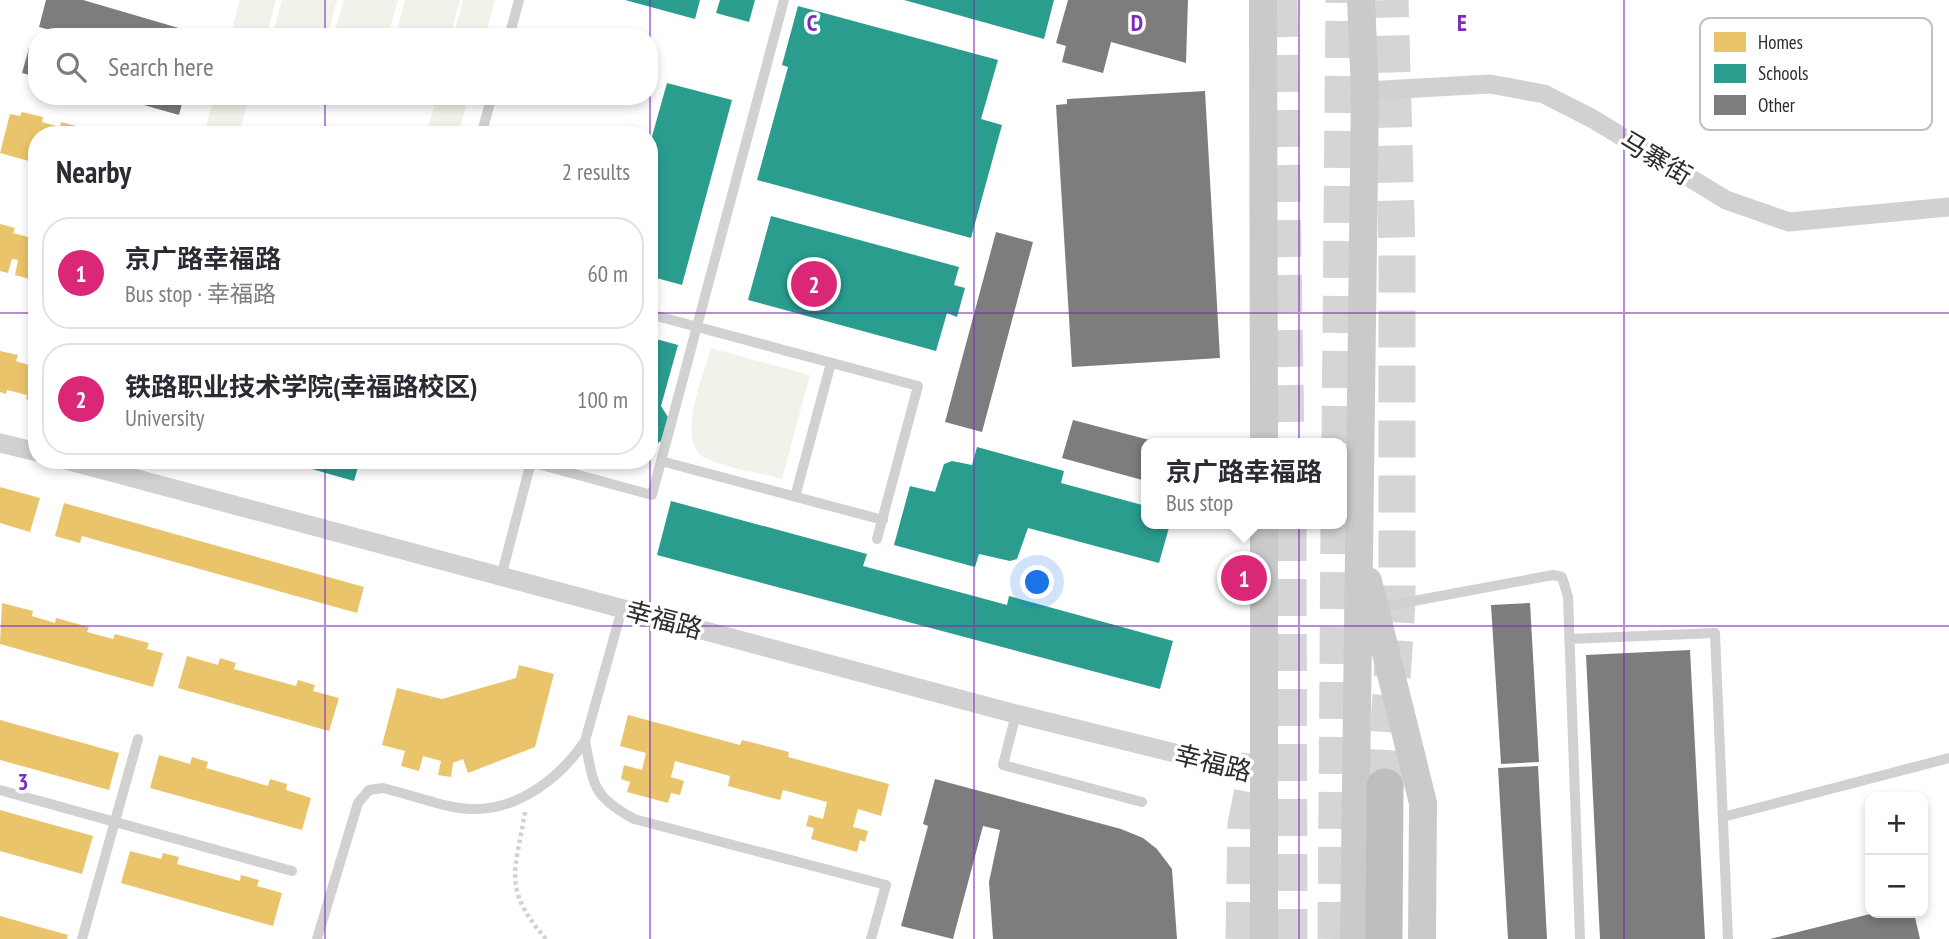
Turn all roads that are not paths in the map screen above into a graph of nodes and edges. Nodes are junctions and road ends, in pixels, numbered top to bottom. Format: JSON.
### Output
{"nodes":[{"id":1,"x":519,"y":0,"type":"edge"},
{"id":2,"x":784,"y":0,"type":"edge"},
{"id":3,"x":1263,"y":0,"type":"edge"},
{"id":4,"x":1361,"y":0,"type":"edge"},
{"id":5,"x":511,"y":28,"type":"edge"},
{"id":6,"x":1365,"y":91,"type":"junction"},
{"id":7,"x":489,"y":105,"type":"edge"},
{"id":8,"x":484,"y":126,"type":"edge"},
{"id":9,"x":1949,"y":207,"type":"edge"},
{"id":10,"x":658,"y":316,"type":"edge"},
{"id":11,"x":696,"y":327,"type":"junction"},
{"id":12,"x":831,"y":363,"type":"junction"},
{"id":13,"x":1264,"y":438,"type":"edge"},
{"id":14,"x":0,"y":443,"type":"edge"},
{"id":15,"x":28,"y":450,"type":"edge"},
{"id":16,"x":660,"y":461,"type":"junction"},
{"id":17,"x":100,"y":469,"type":"edge"},
{"id":18,"x":525,"y":469,"type":"edge"},
{"id":19,"x":556,"y":469,"type":"edge"},
{"id":20,"x":795,"y":497,"type":"junction"},
{"id":21,"x":883,"y":520,"type":"junction"},
{"id":22,"x":1264,"y":529,"type":"edge"},
{"id":23,"x":877,"y":539,"type":"dead end"},
{"id":24,"x":1359,"y":548,"type":"junction"},
{"id":25,"x":501,"y":576,"type":"junction"},
{"id":26,"x":1376,"y":608,"type":"junction"},
{"id":27,"x":622,"y":609,"type":"junction"},
{"id":28,"x":1569,"y":639,"type":"junction"},
{"id":29,"x":1016,"y":714,"type":"junction"},
{"id":30,"x":138,"y":739,"type":"dead end"},
{"id":31,"x":584,"y":741,"type":"junction"},
{"id":32,"x":1949,"y":758,"type":"edge"},
{"id":33,"x":1264,"y":775,"type":"junction"},
{"id":34,"x":1385,"y":788,"type":"tunnel mouth"},
{"id":35,"x":0,"y":790,"type":"edge"},
{"id":36,"x":1142,"y":802,"type":"dead end"},
{"id":37,"x":1723,"y":817,"type":"junction"},
{"id":38,"x":115,"y":822,"type":"junction"},
{"id":39,"x":292,"y":871,"type":"dead end"},
{"id":40,"x":82,"y":939,"type":"edge"},
{"id":41,"x":317,"y":939,"type":"edge"},
{"id":42,"x":871,"y":939,"type":"edge"},
{"id":43,"x":1265,"y":939,"type":"edge"},
{"id":44,"x":1354,"y":939,"type":"edge"},
{"id":45,"x":1384,"y":939,"type":"edge"},
{"id":46,"x":1422,"y":939,"type":"edge"},
{"id":47,"x":1580,"y":939,"type":"edge"},
{"id":48,"x":1728,"y":939,"type":"edge"}],
"edges":[{"from":1,"to":5,"type":"lane"},
{"from":2,"to":11,"type":"lane"},
{"from":3,"to":13,"type":"main road"},
{"from":4,"to":6,"type":"main road"},
{"from":6,"to":9,"type":"street","name":"马寨街"},
{"from":6,"to":24,"type":"main road"},
{"from":7,"to":8,"type":"lane"},
{"from":10,"to":11,"type":"lane"},
{"from":11,"to":12,"type":"lane"},
{"from":11,"to":16,"type":"lane"},
{"from":12,"to":20,"type":"lane"},
{"from":12,"to":21,"type":"lane"},
{"from":14,"to":15,"type":"street"},
{"from":16,"to":19,"type":"lane"},
{"from":16,"to":20,"type":"lane"},
{"from":17,"to":25,"type":"street","name":"幸福路"},
{"from":18,"to":25,"type":"lane"},
{"from":20,"to":21,"type":"lane"},
{"from":21,"to":23,"type":"lane"},
{"from":22,"to":33,"type":"main road"},
{"from":24,"to":26,"type":"main road"},
{"from":24,"to":44,"type":"main road"},
{"from":25,"to":27,"type":"street","name":"幸福路"},
{"from":26,"to":28,"type":"lane"},
{"from":26,"to":46,"type":"main road"},
{"from":27,"to":29,"type":"street","name":"幸福路"},
{"from":27,"to":31,"type":"lane"},
{"from":28,"to":37,"type":"lane"},
{"from":28,"to":47,"type":"lane"},
{"from":29,"to":33,"type":"street","name":"幸福路"},
{"from":29,"to":36,"type":"lane"},
{"from":30,"to":38,"type":"lane"},
{"from":31,"to":41,"type":"lane"},
{"from":31,"to":42,"type":"lane"},
{"from":32,"to":37,"type":"lane"},
{"from":33,"to":43,"type":"main road"},
{"from":34,"to":45,"type":"highway"},
{"from":35,"to":38,"type":"lane"},
{"from":37,"to":48,"type":"lane"},
{"from":38,"to":39,"type":"lane"},
{"from":38,"to":40,"type":"lane"}]}
